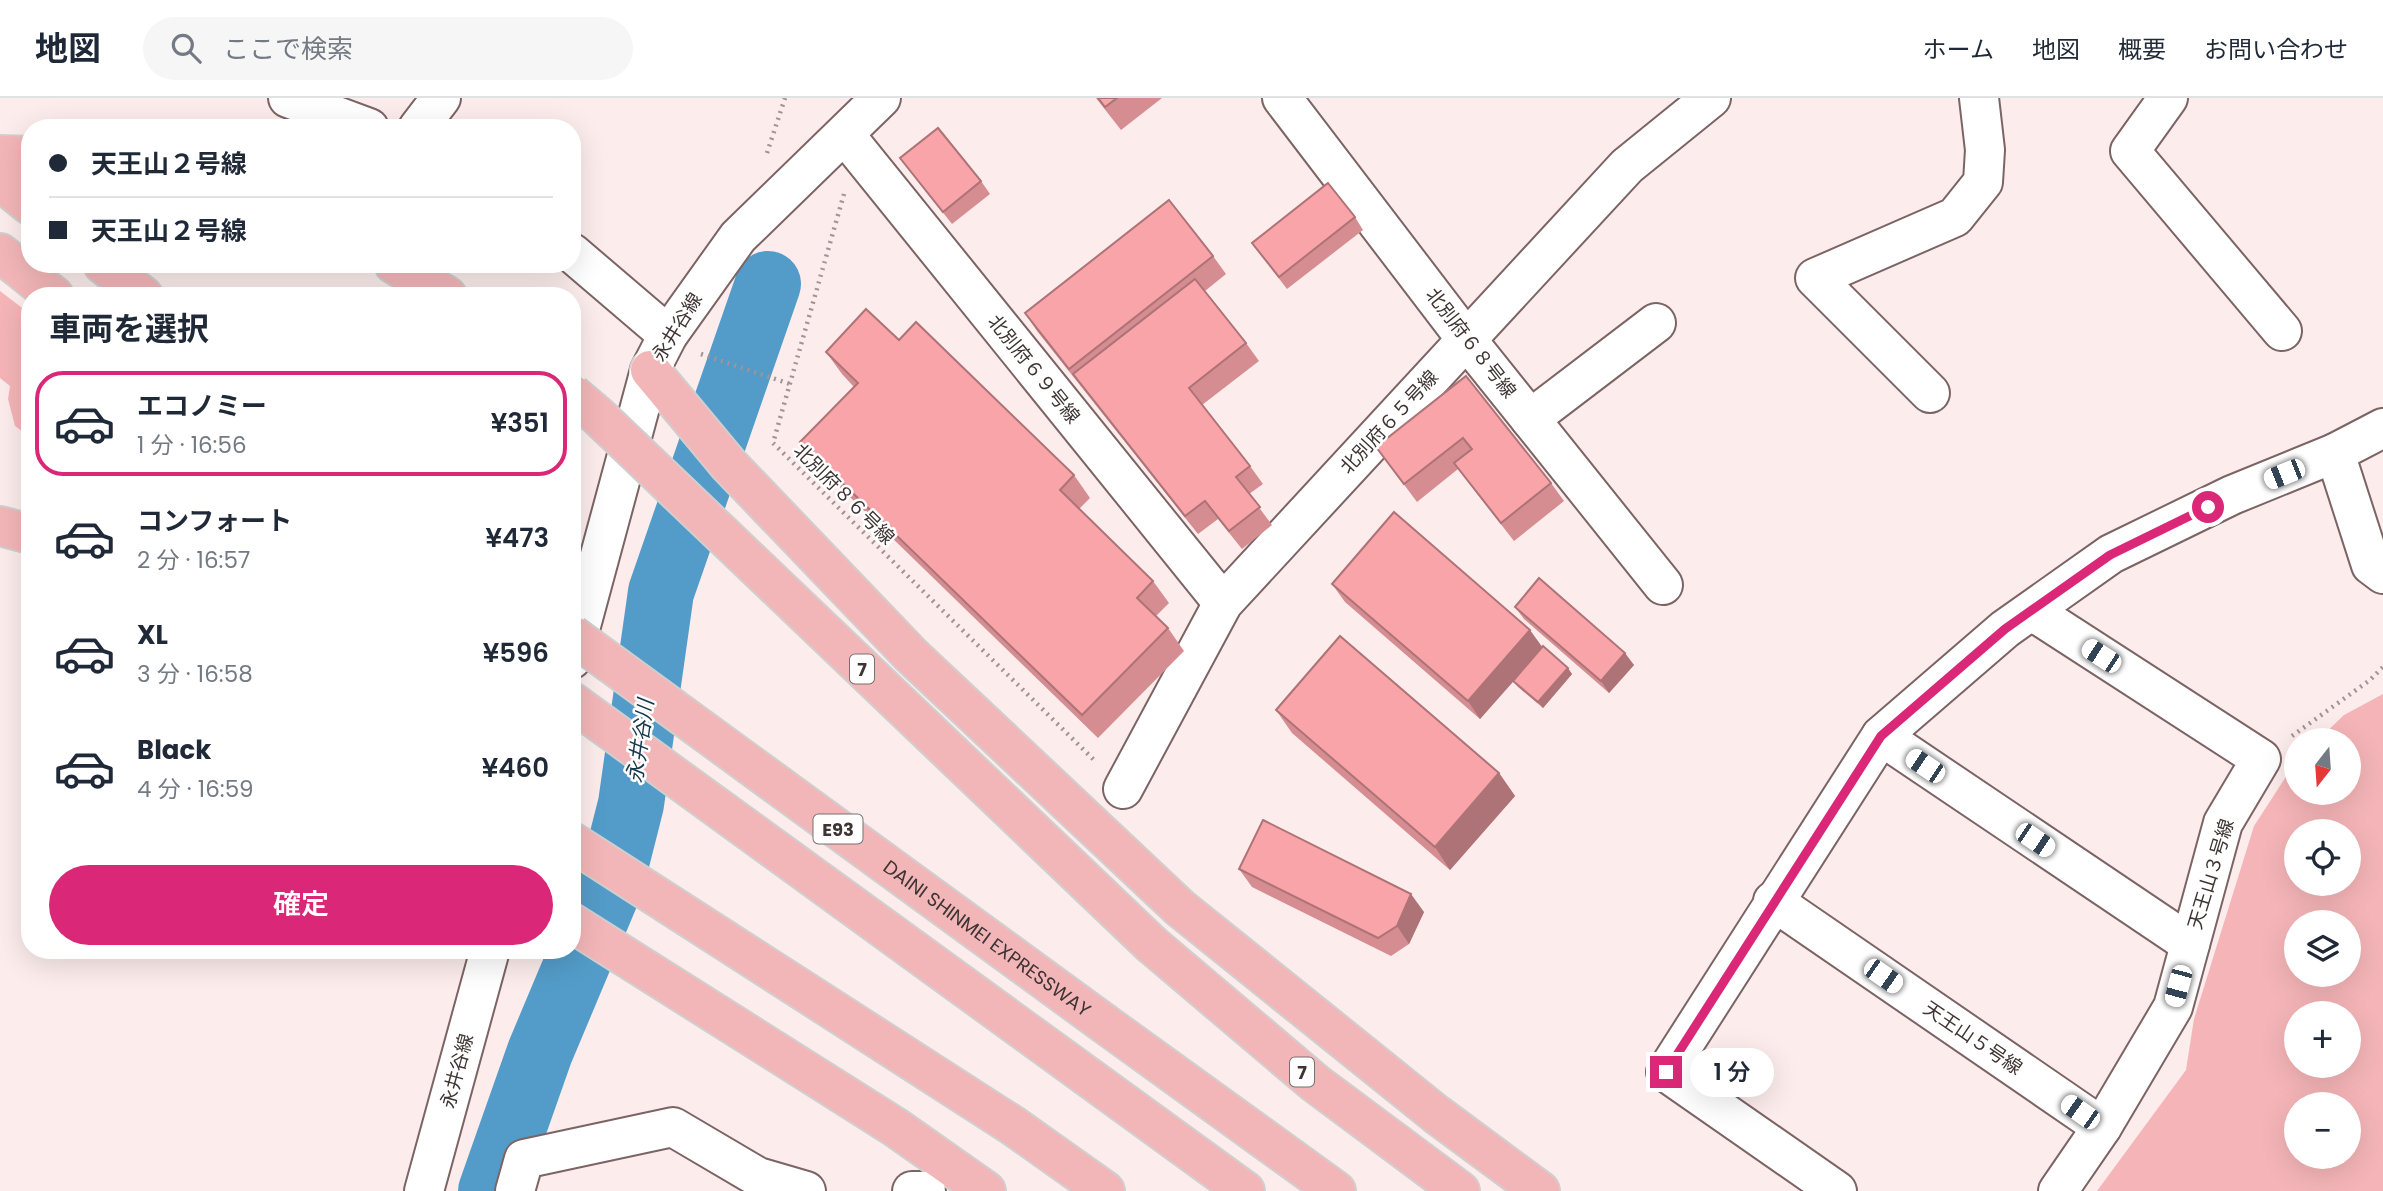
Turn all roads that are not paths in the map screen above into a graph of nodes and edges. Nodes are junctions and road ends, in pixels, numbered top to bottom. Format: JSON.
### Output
{"nodes":[{"id":1,"x":288,"y":98,"type":"edge"},
{"id":2,"x":441,"y":98,"type":"edge"},
{"id":3,"x":881,"y":98,"type":"edge"},
{"id":4,"x":1711,"y":98,"type":"edge"},
{"id":5,"x":1979,"y":98,"type":"edge"},
{"id":6,"x":2168,"y":98,"type":"edge"},
{"id":7,"x":1288,"y":99,"type":"edge"},
{"id":8,"x":345,"y":119,"type":"edge"},
{"id":9,"x":425,"y":119,"type":"edge"},
{"id":10,"x":845,"y":135,"type":"junction"},
{"id":11,"x":0,"y":155,"type":"edge"},
{"id":12,"x":21,"y":156,"type":"edge"},
{"id":13,"x":0,"y":181,"type":"edge"},
{"id":14,"x":21,"y":198,"type":"edge"},
{"id":15,"x":0,"y":253,"type":"edge"},
{"id":16,"x":581,"y":261,"type":"edge"},
{"id":17,"x":21,"y":270,"type":"edge"},
{"id":18,"x":25,"y":273,"type":"edge"},
{"id":19,"x":114,"y":273,"type":"edge"},
{"id":20,"x":409,"y":273,"type":"edge"},
{"id":21,"x":43,"y":287,"type":"edge"},
{"id":22,"x":132,"y":287,"type":"edge"},
{"id":23,"x":432,"y":287,"type":"edge"},
{"id":24,"x":1656,"y":323,"type":"dead end"},
{"id":25,"x":2282,"y":331,"type":"dead end"},
{"id":26,"x":668,"y":335,"type":"junction"},
{"id":27,"x":1466,"y":339,"type":"junction"},
{"id":28,"x":650,"y":370,"type":"junction"},
{"id":29,"x":1930,"y":393,"type":"dead end"},
{"id":30,"x":581,"y":402,"type":"edge"},
{"id":31,"x":1531,"y":419,"type":"junction"},
{"id":32,"x":2383,"y":428,"type":"edge"},
{"id":33,"x":2335,"y":453,"type":"junction"},
{"id":34,"x":0,"y":526,"type":"edge"},
{"id":35,"x":21,"y":532,"type":"edge"},
{"id":36,"x":2383,"y":574,"type":"edge"},
{"id":37,"x":1663,"y":585,"type":"dead end"},
{"id":38,"x":1223,"y":603,"type":"junction"},
{"id":39,"x":2032,"y":611,"type":"junction"},
{"id":40,"x":581,"y":626,"type":"edge"},
{"id":41,"x":581,"y":642,"type":"edge"},
{"id":42,"x":581,"y":709,"type":"edge"},
{"id":43,"x":1881,"y":736,"type":"junction"},
{"id":44,"x":1123,"y":789,"type":"road end"},
{"id":45,"x":581,"y":848,"type":"edge"},
{"id":46,"x":1773,"y":901,"type":"junction"},
{"id":47,"x":581,"y":929,"type":"edge"},
{"id":48,"x":2190,"y":944,"type":"junction"},
{"id":49,"x":488,"y":959,"type":"edge"},
{"id":50,"x":2102,"y":1127,"type":"junction"},
{"id":51,"x":424,"y":1191,"type":"edge"},
{"id":52,"x":515,"y":1191,"type":"edge"},
{"id":53,"x":806,"y":1191,"type":"edge"},
{"id":54,"x":912,"y":1191,"type":"edge"},
{"id":55,"x":926,"y":1191,"type":"edge"},
{"id":56,"x":986,"y":1191,"type":"edge"},
{"id":57,"x":1105,"y":1191,"type":"edge"},
{"id":58,"x":1245,"y":1191,"type":"edge"},
{"id":59,"x":1336,"y":1191,"type":"edge"},
{"id":60,"x":1460,"y":1191,"type":"edge"},
{"id":61,"x":1540,"y":1191,"type":"edge"},
{"id":62,"x":1837,"y":1191,"type":"edge"},
{"id":63,"x":2058,"y":1191,"type":"edge"}],
"edges":[{"from":1,"to":8,"type":"street"},
{"from":2,"to":9,"type":"street"},
{"from":3,"to":10,"type":"street","name":"永井谷線"},
{"from":4,"to":27,"type":"street","name":"北別府６５号線"},
{"from":5,"to":29,"type":"street"},
{"from":6,"to":25,"type":"street"},
{"from":7,"to":27,"type":"street","name":"北別府６８号線"},
{"from":10,"to":26,"type":"street","name":"永井谷線"},
{"from":10,"to":38,"type":"street","name":"北別府６９号線"},
{"from":11,"to":12,"type":"highway"},
{"from":13,"to":14,"type":"highway"},
{"from":15,"to":17,"type":"highway"},
{"from":16,"to":26,"type":"street"},
{"from":18,"to":21,"type":"highway"},
{"from":19,"to":22,"type":"highway"},
{"from":20,"to":23,"type":"highway"},
{"from":24,"to":31,"type":"street"},
{"from":26,"to":28,"type":"street","name":"永井谷線"},
{"from":27,"to":31,"type":"street","name":"北別府６８号線"},
{"from":27,"to":38,"type":"street","name":"北別府６５号線"},
{"from":28,"to":40,"type":"street","name":"永井谷線"},
{"from":28,"to":61,"type":"highway"},
{"from":30,"to":60,"type":"highway","number":"7","bridge":true},
{"from":31,"to":37,"type":"street","name":"北別府６８号線"},
{"from":32,"to":33,"type":"street"},
{"from":33,"to":36,"type":"street"},
{"from":33,"to":39,"type":"street"},
{"from":34,"to":35,"type":"highway"},
{"from":38,"to":44,"type":"street","name":"北別府６５号線"},
{"from":39,"to":43,"type":"street"},
{"from":39,"to":48,"type":"street","name":"天王山３号線"},
{"from":41,"to":59,"type":"highway","name":"DAINI SHINMEI EXPRESSWAY","number":"E93","bridge":true},
{"from":42,"to":58,"type":"highway","number":"E93"},
{"from":43,"to":46,"type":"street"},
{"from":43,"to":48,"type":"street"},
{"from":45,"to":57,"type":"highway"},
{"from":46,"to":50,"type":"street","name":"天王山５号線"},
{"from":46,"to":62,"type":"street"},
{"from":47,"to":56,"type":"highway"},
{"from":48,"to":50,"type":"street","name":"天王山３号線"},
{"from":49,"to":51,"type":"street","name":"永井谷線"},
{"from":50,"to":63,"type":"street","name":"天王山３号線"},
{"from":52,"to":53,"type":"street"},
{"from":54,"to":55,"type":"street"}]}
